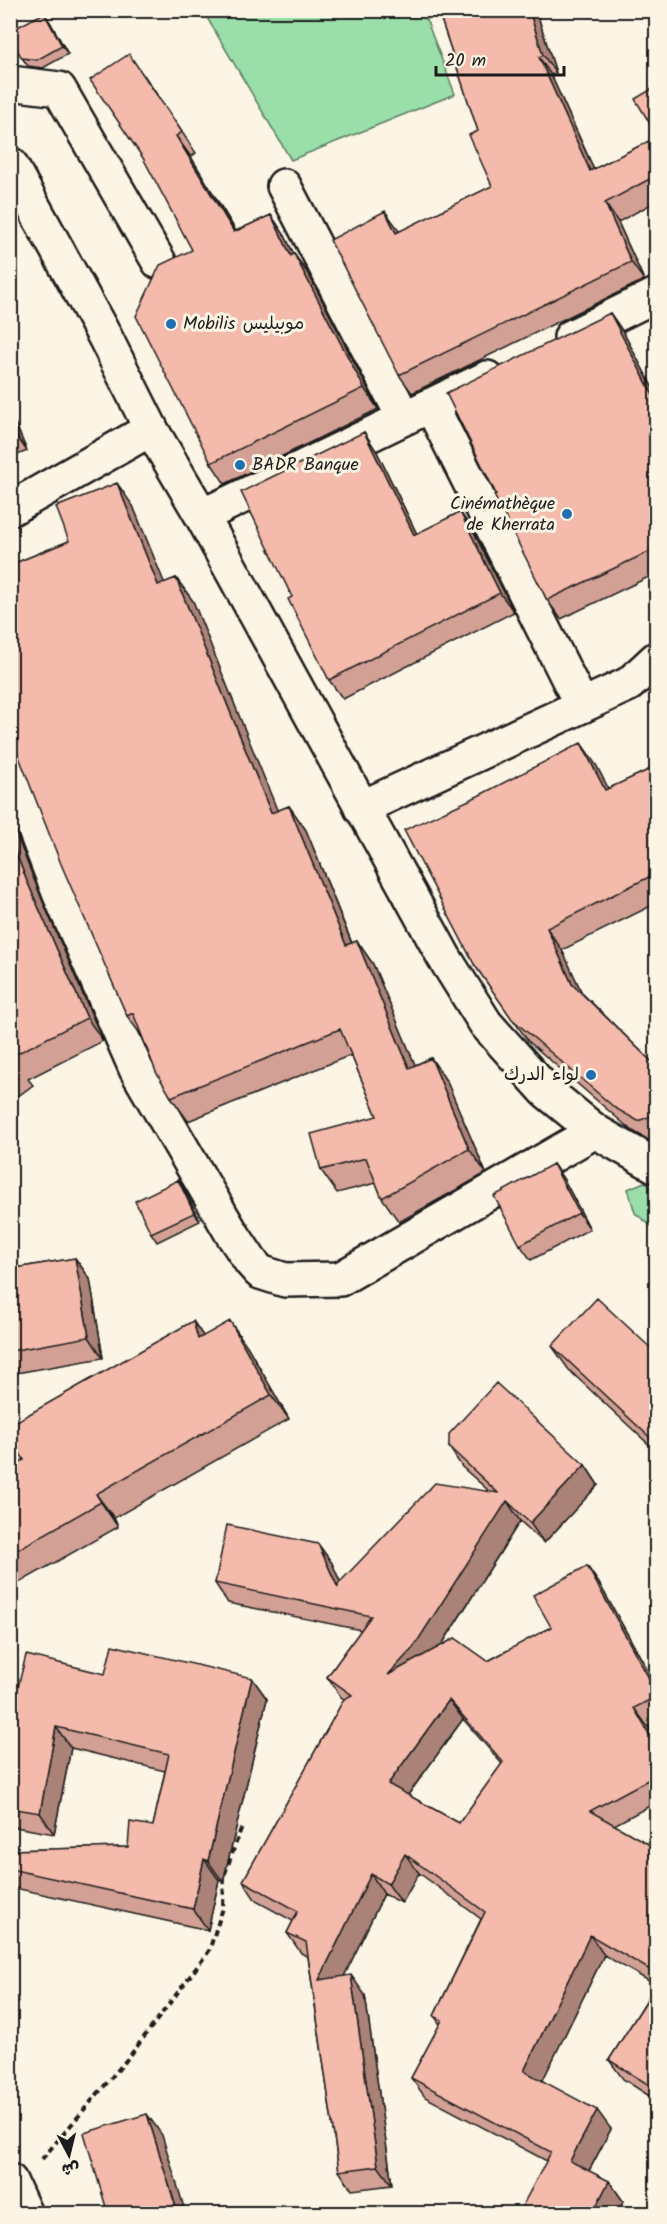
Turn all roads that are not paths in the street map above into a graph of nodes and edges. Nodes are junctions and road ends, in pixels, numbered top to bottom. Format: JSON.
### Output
{"nodes":[{"id":1,"x":10,"y":83,"type":"edge"},
{"id":2,"x":10,"y":164,"type":"edge"},
{"id":3,"x":284,"y":186,"type":"dead end"},
{"id":4,"x":159,"y":262,"type":"dead end"},
{"id":5,"x":657,"y":295,"type":"edge"},
{"id":6,"x":549,"y":348,"type":"edge"},
{"id":7,"x":517,"y":363,"type":"edge"},
{"id":8,"x":418,"y":411,"type":"junction"},
{"id":9,"x":151,"y":429,"type":"junction"},
{"id":10,"x":10,"y":509,"type":"edge"},
{"id":11,"x":202,"y":516,"type":"junction"},
{"id":12,"x":657,"y":659,"type":"edge"},
{"id":13,"x":643,"y":688,"type":"edge"},
{"id":14,"x":582,"y":706,"type":"junction"},
{"id":15,"x":10,"y":765,"type":"edge"},
{"id":16,"x":361,"y":808,"type":"junction"},
{"id":17,"x":595,"y":1131,"type":"junction"},
{"id":18,"x":657,"y":1166,"type":"edge"}],
"edges":[{"from":1,"to":4,"type":"street"},
{"from":2,"to":9,"type":"street"},
{"from":3,"to":8,"type":"street"},
{"from":5,"to":6,"type":"street"},
{"from":7,"to":8,"type":"street"},
{"from":8,"to":11,"type":"street"},
{"from":8,"to":14,"type":"street"},
{"from":9,"to":10,"type":"street"},
{"from":9,"to":11,"type":"street"},
{"from":11,"to":16,"type":"street"},
{"from":12,"to":13,"type":"street"},
{"from":13,"to":14,"type":"street"},
{"from":14,"to":16,"type":"street"},
{"from":15,"to":17,"type":"street"},
{"from":16,"to":17,"type":"street"},
{"from":17,"to":18,"type":"street"}]}
